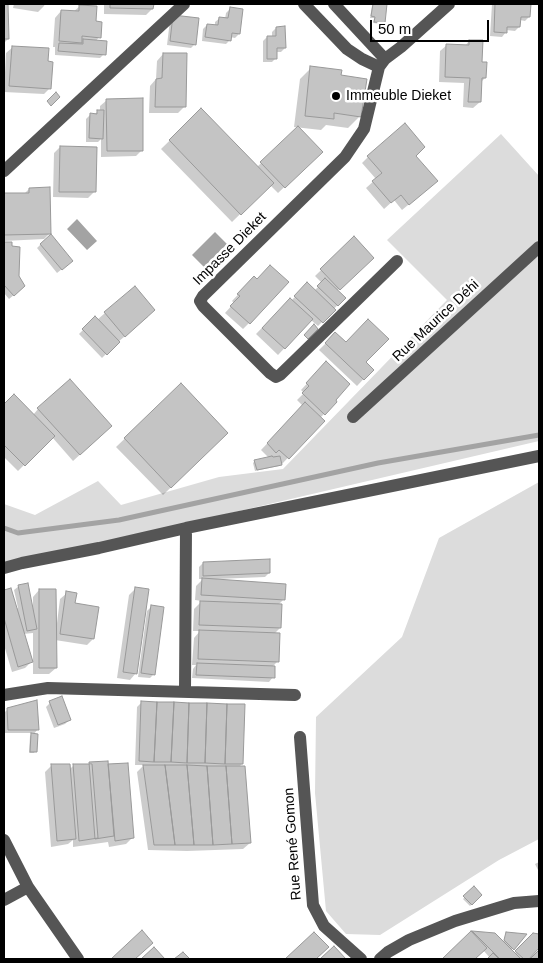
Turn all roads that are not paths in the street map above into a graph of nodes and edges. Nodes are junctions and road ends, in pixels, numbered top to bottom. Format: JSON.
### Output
{"nodes":[{"id":1,"x":184,"y":4,"type":"edge"},
{"id":2,"x":304,"y":4,"type":"edge"},
{"id":3,"x":334,"y":4,"type":"edge"},
{"id":4,"x":449,"y":4,"type":"edge"},
{"id":5,"x":382,"y":63,"type":"junction"},
{"id":6,"x":4,"y":172,"type":"edge"},
{"id":7,"x":539,"y":246,"type":"edge"},
{"id":8,"x":397,"y":260,"type":"dead end"},
{"id":9,"x":353,"y":417,"type":"dead end"},
{"id":10,"x":539,"y":456,"type":"edge"},
{"id":11,"x":186,"y":528,"type":"junction"},
{"id":12,"x":4,"y":568,"type":"edge"},
{"id":13,"x":185,"y":691,"type":"junction"},
{"id":14,"x":295,"y":694,"type":"dead end"},
{"id":15,"x":4,"y":695,"type":"edge"},
{"id":16,"x":300,"y":737,"type":"dead end"},
{"id":17,"x":4,"y":840,"type":"edge"},
{"id":18,"x":28,"y":887,"type":"junction"},
{"id":19,"x":4,"y":900,"type":"edge"},
{"id":20,"x":539,"y":901,"type":"edge"},
{"id":21,"x":78,"y":959,"type":"edge"},
{"id":22,"x":361,"y":959,"type":"edge"},
{"id":23,"x":380,"y":959,"type":"edge"}],
"edges":[{"from":1,"to":6,"type":"street"},
{"from":2,"to":5,"type":"street"},
{"from":3,"to":5,"type":"street"},
{"from":4,"to":5,"type":"street"},
{"from":5,"to":8,"type":"street","name":"Impasse Dieket"},
{"from":7,"to":9,"type":"street","name":"Rue Maurice Déhi"},
{"from":10,"to":11,"type":"street"},
{"from":11,"to":12,"type":"street"},
{"from":11,"to":13,"type":"street"},
{"from":13,"to":14,"type":"street"},
{"from":13,"to":15,"type":"street"},
{"from":16,"to":22,"type":"street","name":"Rue René Gomon"},
{"from":17,"to":18,"type":"street"},
{"from":18,"to":19,"type":"street"},
{"from":18,"to":21,"type":"street"},
{"from":20,"to":23,"type":"street"}]}
